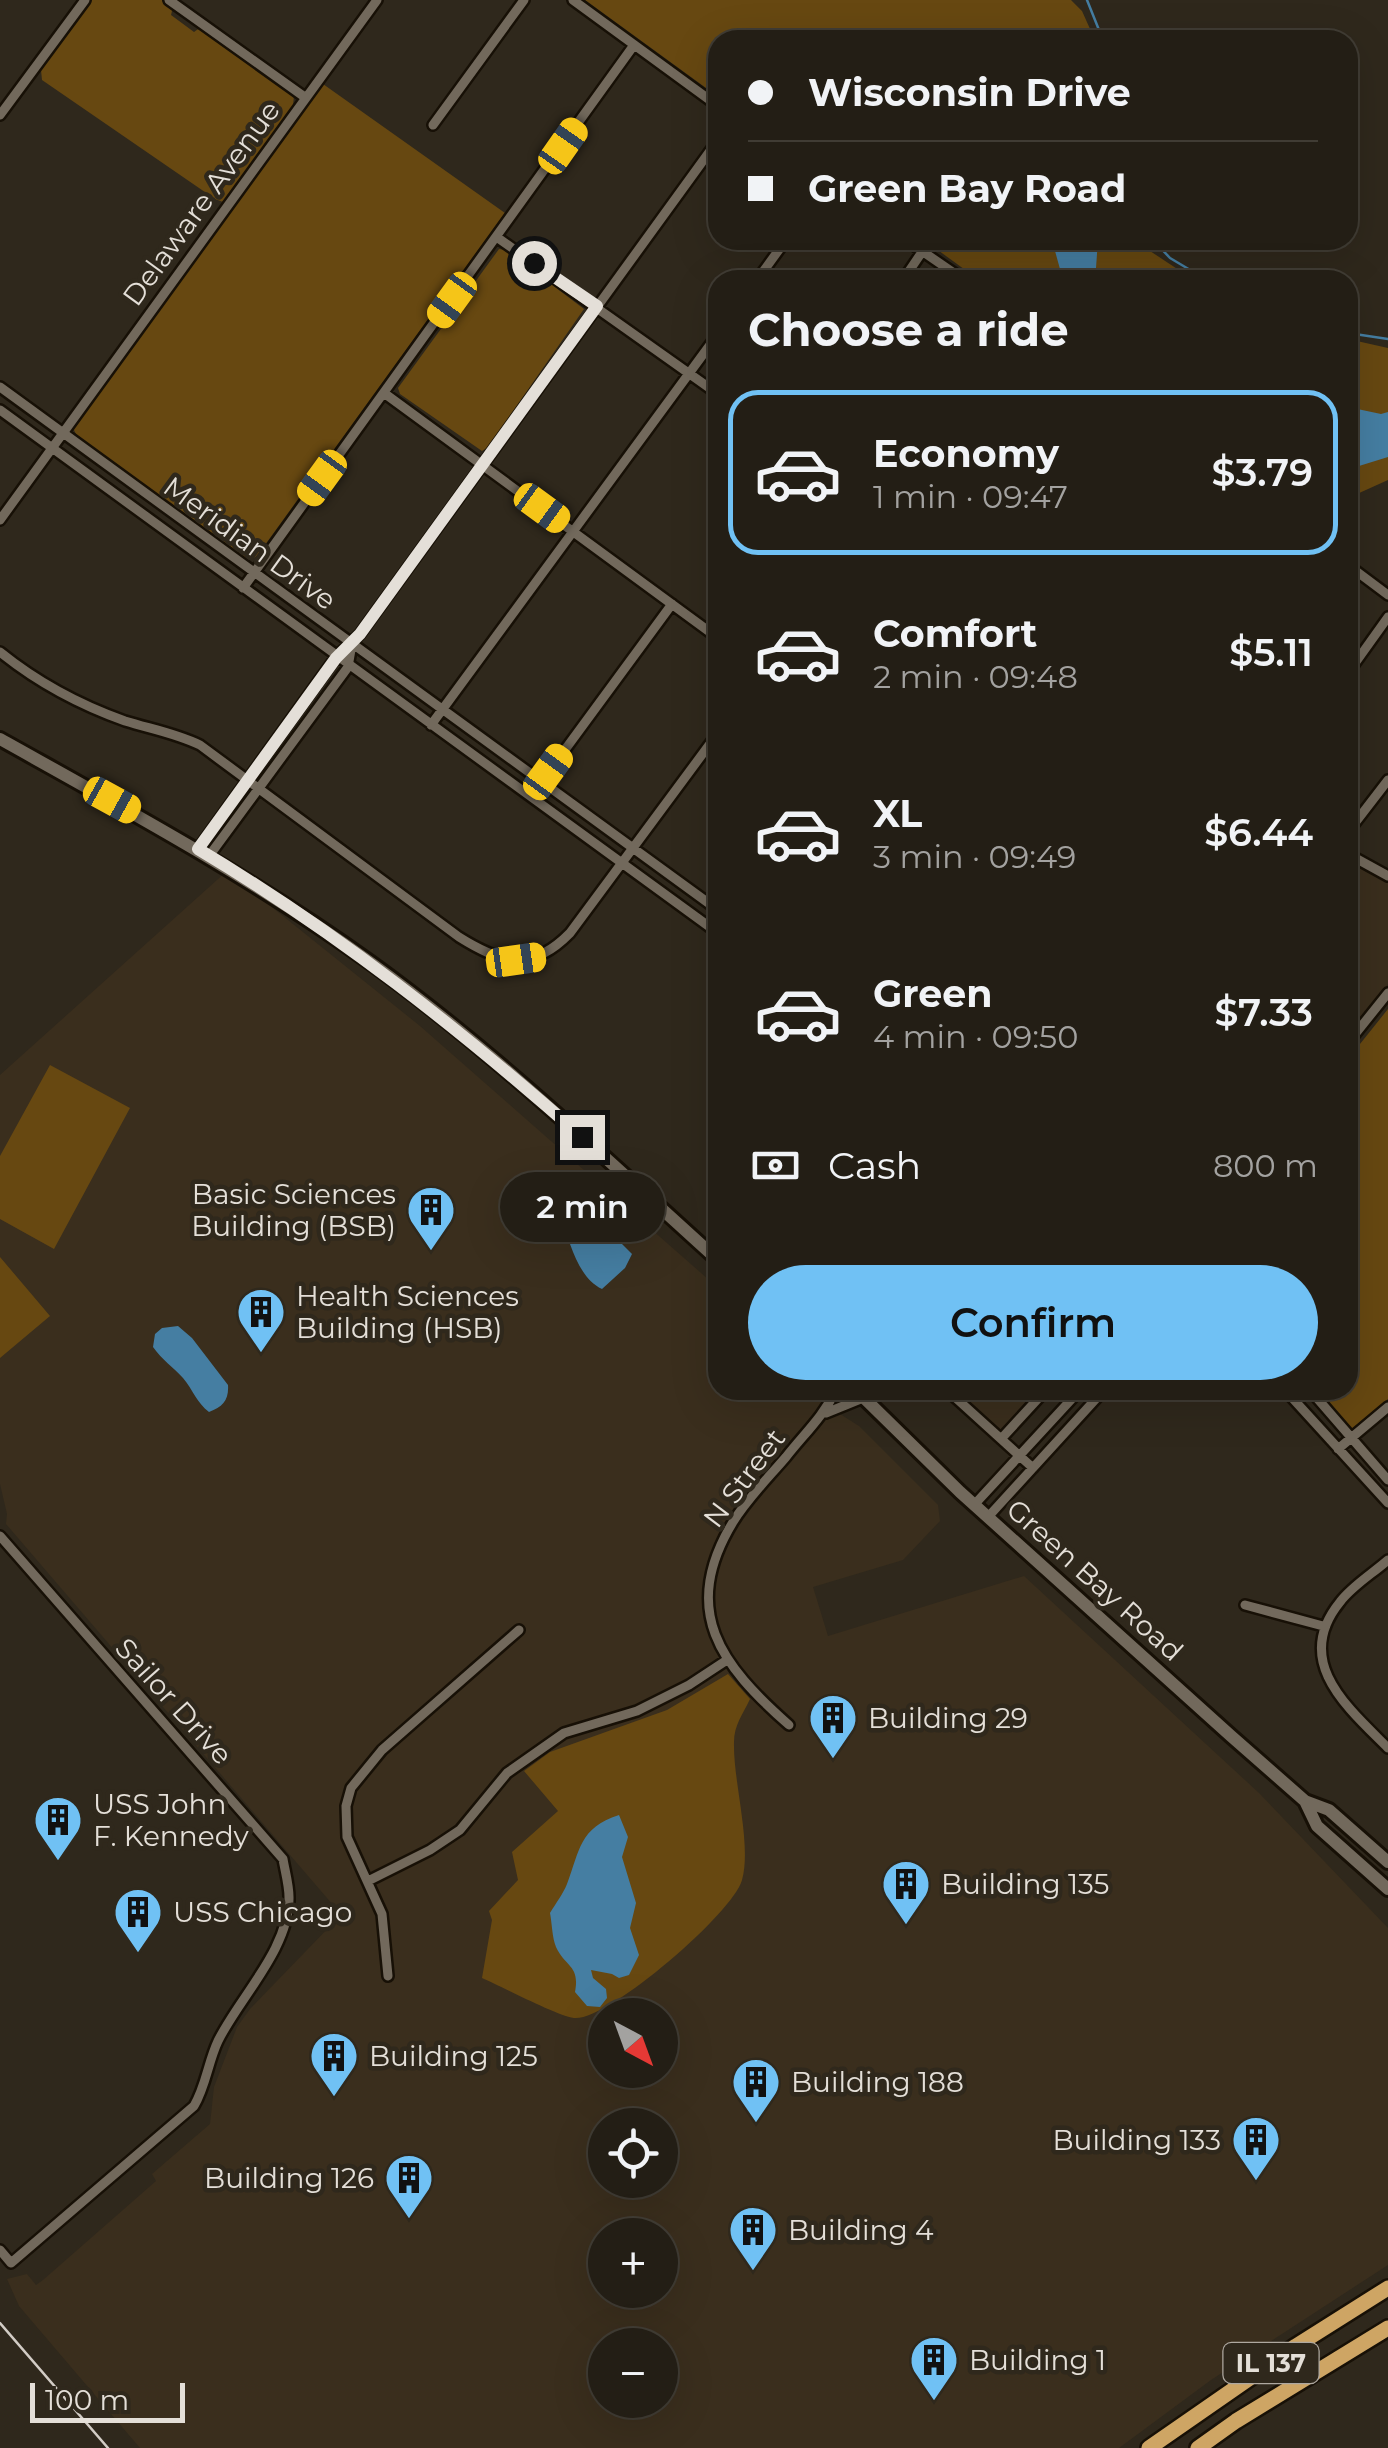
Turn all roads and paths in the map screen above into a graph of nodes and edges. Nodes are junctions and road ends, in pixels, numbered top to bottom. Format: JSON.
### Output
{"nodes":[{"id":1,"x":85,"y":0,"type":"edge"},
{"id":2,"x":169,"y":0,"type":"edge"},
{"id":3,"x":377,"y":0,"type":"edge"},
{"id":4,"x":524,"y":0,"type":"edge"},
{"id":5,"x":573,"y":0,"type":"edge"},
{"id":6,"x":634,"y":45,"type":"junction"},
{"id":7,"x":306,"y":98,"type":"junction"},
{"id":8,"x":708,"y":99,"type":"edge"},
{"id":9,"x":0,"y":114,"type":"edge"},
{"id":10,"x":433,"y":126,"type":"dead end"},
{"id":11,"x":708,"y":154,"type":"edge"},
{"id":12,"x":498,"y":238,"type":"junction"},
{"id":13,"x":919,"y":250,"type":"edge"},
{"id":14,"x":922,"y":252,"type":"junction"},
{"id":15,"x":910,"y":270,"type":"edge"},
{"id":16,"x":949,"y":270,"type":"edge"},
{"id":17,"x":597,"y":306,"type":"junction"},
{"id":18,"x":708,"y":347,"type":"edge"},
{"id":19,"x":688,"y":374,"type":"junction"},
{"id":20,"x":0,"y":387,"type":"edge"},
{"id":21,"x":708,"y":387,"type":"edge"},
{"id":22,"x":384,"y":393,"type":"junction"},
{"id":23,"x":0,"y":410,"type":"edge"},
{"id":24,"x":61,"y":432,"type":"junction"},
{"id":25,"x":50,"y":448,"type":"junction"},
{"id":26,"x":483,"y":465,"type":"junction"},
{"id":27,"x":0,"y":520,"type":"edge"},
{"id":28,"x":573,"y":531,"type":"junction"},
{"id":29,"x":253,"y":573,"type":"junction"},
{"id":30,"x":1358,"y":573,"type":"edge"},
{"id":31,"x":243,"y":588,"type":"junction"},
{"id":32,"x":1388,"y":595,"type":"edge"},
{"id":33,"x":672,"y":604,"type":"junction"},
{"id":34,"x":1388,"y":617,"type":"edge"},
{"id":35,"x":708,"y":631,"type":"edge"},
{"id":36,"x":352,"y":644,"type":"junction"},
{"id":37,"x":0,"y":652,"type":"edge"},
{"id":38,"x":336,"y":658,"type":"junction"},
{"id":39,"x":1358,"y":659,"type":"edge"},
{"id":40,"x":348,"y":666,"type":"junction"},
{"id":41,"x":442,"y":710,"type":"junction"},
{"id":42,"x":431,"y":726,"type":"junction"},
{"id":43,"x":0,"y":739,"type":"edge"},
{"id":44,"x":708,"y":746,"type":"edge"},
{"id":45,"x":247,"y":779,"type":"junction"},
{"id":46,"x":1388,"y":780,"type":"edge"},
{"id":47,"x":541,"y":782,"type":"junction"},
{"id":48,"x":259,"y":788,"type":"junction"},
{"id":49,"x":531,"y":796,"type":"junction"},
{"id":50,"x":1358,"y":819,"type":"edge"},
{"id":51,"x":633,"y":850,"type":"junction"},
{"id":52,"x":204,"y":852,"type":"junction"},
{"id":53,"x":1358,"y":860,"type":"edge"},
{"id":54,"x":622,"y":864,"type":"junction"},
{"id":55,"x":1388,"y":876,"type":"edge"},
{"id":56,"x":708,"y":903,"type":"edge"},
{"id":57,"x":708,"y":925,"type":"edge"},
{"id":58,"x":1388,"y":993,"type":"edge"},
{"id":59,"x":1358,"y":1030,"type":"edge"},
{"id":60,"x":708,"y":1251,"type":"edge"},
{"id":61,"x":831,"y":1400,"type":"edge"},
{"id":62,"x":849,"y":1400,"type":"edge"},
{"id":63,"x":866,"y":1400,"type":"edge"},
{"id":64,"x":958,"y":1400,"type":"edge"},
{"id":65,"x":1037,"y":1400,"type":"edge"},
{"id":66,"x":1071,"y":1400,"type":"edge"},
{"id":67,"x":1095,"y":1400,"type":"edge"},
{"id":68,"x":1295,"y":1400,"type":"edge"},
{"id":69,"x":1319,"y":1400,"type":"edge"},
{"id":70,"x":1388,"y":1407,"type":"edge"},
{"id":71,"x":824,"y":1414,"type":"junction"},
{"id":72,"x":1352,"y":1437,"type":"junction"},
{"id":73,"x":1001,"y":1438,"type":"junction"},
{"id":74,"x":1338,"y":1449,"type":"junction"},
{"id":75,"x":1020,"y":1455,"type":"junction"},
{"id":76,"x":1033,"y":1468,"type":"junction"},
{"id":77,"x":1388,"y":1480,"type":"edge"},
{"id":78,"x":1388,"y":1502,"type":"edge"},
{"id":79,"x":974,"y":1505,"type":"junction"},
{"id":80,"x":988,"y":1518,"type":"junction"},
{"id":81,"x":0,"y":1536,"type":"edge"},
{"id":82,"x":1388,"y":1560,"type":"edge"},
{"id":83,"x":1245,"y":1605,"type":"dead end"},
{"id":84,"x":1323,"y":1626,"type":"junction"},
{"id":85,"x":520,"y":1630,"type":"dead end"},
{"id":86,"x":727,"y":1660,"type":"junction"},
{"id":87,"x":789,"y":1726,"type":"dead end"},
{"id":88,"x":1388,"y":1748,"type":"edge"},
{"id":89,"x":1305,"y":1801,"type":"junction"},
{"id":90,"x":1388,"y":1862,"type":"edge"},
{"id":91,"x":368,"y":1881,"type":"junction"},
{"id":92,"x":1388,"y":1889,"type":"edge"},
{"id":93,"x":388,"y":1976,"type":"dead end"},
{"id":94,"x":0,"y":2250,"type":"edge"},
{"id":95,"x":1388,"y":2288,"type":"edge"},
{"id":96,"x":1388,"y":2328,"type":"edge"},
{"id":97,"x":1171,"y":2432,"type":"junction"},
{"id":98,"x":1150,"y":2448,"type":"edge"},
{"id":99,"x":1182,"y":2448,"type":"edge"},
{"id":100,"x":1198,"y":2448,"type":"edge"}],
"edges":[{"from":1,"to":9,"type":"street"},
{"from":2,"to":7,"type":"street"},
{"from":3,"to":7,"type":"street","name":"Delaware Avenue"},
{"from":4,"to":10,"type":"street"},
{"from":5,"to":6,"type":"street"},
{"from":6,"to":8,"type":"street"},
{"from":6,"to":12,"type":"street"},
{"from":7,"to":24,"type":"street","name":"Delaware Avenue"},
{"from":11,"to":17,"type":"street"},
{"from":12,"to":17,"type":"street"},
{"from":12,"to":22,"type":"street"},
{"from":13,"to":14,"type":"street"},
{"from":14,"to":15,"type":"street"},
{"from":14,"to":16,"type":"street"},
{"from":17,"to":19,"type":"street"},
{"from":17,"to":26,"type":"street"},
{"from":18,"to":19,"type":"street"},
{"from":19,"to":21,"type":"street"},
{"from":19,"to":28,"type":"street"},
{"from":20,"to":24,"type":"street","name":"Meridian Drive"},
{"from":22,"to":26,"type":"street"},
{"from":22,"to":29,"type":"street"},
{"from":23,"to":25,"type":"street","name":"Meridian Drive"},
{"from":24,"to":25,"type":"street","name":"Delaware Avenue"},
{"from":24,"to":29,"type":"street","name":"Meridian Drive"},
{"from":25,"to":27,"type":"street","name":"Delaware Avenue"},
{"from":25,"to":31,"type":"street","name":"Meridian Drive"},
{"from":26,"to":28,"type":"street"},
{"from":26,"to":36,"type":"street"},
{"from":28,"to":33,"type":"street"},
{"from":28,"to":41,"type":"street"},
{"from":29,"to":31,"type":"street"},
{"from":29,"to":36,"type":"street","name":"Meridian Drive"},
{"from":30,"to":32,"type":"street"},
{"from":31,"to":38,"type":"street","name":"Meridian Drive"},
{"from":33,"to":35,"type":"street"},
{"from":33,"to":47,"type":"street"},
{"from":34,"to":39,"type":"street"},
{"from":36,"to":38,"type":"street"},
{"from":36,"to":40,"type":"street"},
{"from":36,"to":41,"type":"street","name":"Meridian Drive"},
{"from":37,"to":45,"type":"street"},
{"from":38,"to":40,"type":"street","name":"Meridian Drive"},
{"from":38,"to":45,"type":"street"},
{"from":40,"to":42,"type":"street","name":"Meridian Drive"},
{"from":40,"to":48,"type":"street"},
{"from":41,"to":42,"type":"street"},
{"from":41,"to":47,"type":"street","name":"Meridian Drive"},
{"from":42,"to":49,"type":"street","name":"Meridian Drive"},
{"from":43,"to":52,"type":"main road"},
{"from":44,"to":51,"type":"street"},
{"from":45,"to":48,"type":"street"},
{"from":45,"to":52,"type":"street"},
{"from":46,"to":50,"type":"street"},
{"from":47,"to":49,"type":"street"},
{"from":47,"to":51,"type":"street","name":"Meridian Drive"},
{"from":48,"to":52,"type":"street"},
{"from":48,"to":54,"type":"street"},
{"from":49,"to":54,"type":"street","name":"Meridian Drive"},
{"from":51,"to":54,"type":"street"},
{"from":51,"to":56,"type":"street","name":"Meridian Drive"},
{"from":52,"to":60,"type":"main road"},
{"from":53,"to":55,"type":"street"},
{"from":54,"to":57,"type":"street","name":"Meridian Drive"},
{"from":58,"to":59,"type":"street"},
{"from":61,"to":71,"type":"street","name":"N Street"},
{"from":62,"to":71,"type":"street","name":"N Street"},
{"from":63,"to":79,"type":"main road","name":"Green Bay Road"},
{"from":64,"to":73,"type":"street"},
{"from":65,"to":73,"type":"street"},
{"from":66,"to":75,"type":"street"},
{"from":67,"to":76,"type":"street"},
{"from":68,"to":74,"type":"street"},
{"from":69,"to":72,"type":"street"},
{"from":70,"to":72,"type":"street"},
{"from":71,"to":86,"type":"street","name":"N Street"},
{"from":72,"to":74,"type":"street"},
{"from":72,"to":77,"type":"street"},
{"from":73,"to":75,"type":"street"},
{"from":74,"to":78,"type":"street"},
{"from":75,"to":76,"type":"street"},
{"from":75,"to":79,"type":"street"},
{"from":76,"to":80,"type":"street"},
{"from":79,"to":80,"type":"main road","name":"Green Bay Road"},
{"from":80,"to":89,"type":"main road","name":"Green Bay Road"},
{"from":81,"to":94,"type":"street","name":"Sailor Drive"},
{"from":82,"to":84,"type":"street"},
{"from":83,"to":84,"type":"street"},
{"from":84,"to":88,"type":"street"},
{"from":85,"to":91,"type":"street"},
{"from":86,"to":87,"type":"street","name":"N Street"},
{"from":86,"to":91,"type":"street"},
{"from":89,"to":90,"type":"main road","name":"Green Bay Road"},
{"from":89,"to":92,"type":"main road","name":"Green Bay Road"},
{"from":91,"to":93,"type":"street"},
{"from":95,"to":97,"type":"highway","number":"IL 137"},
{"from":96,"to":100,"type":"highway","number":"IL 137"},
{"from":97,"to":98,"type":"highway","number":"IL 137"},
{"from":97,"to":99,"type":"highway"}]}
